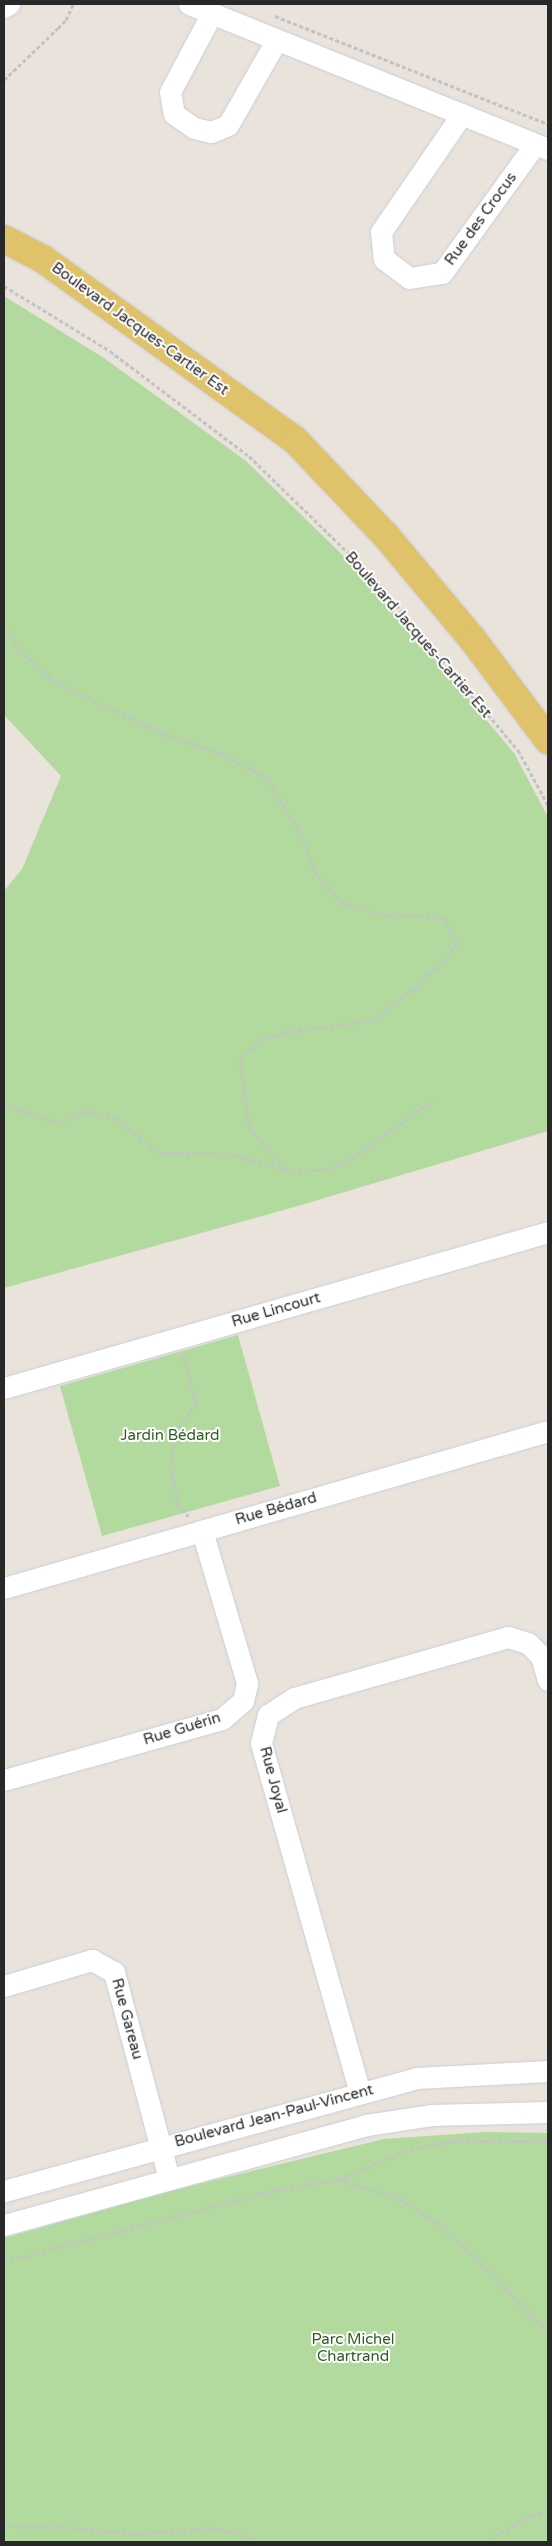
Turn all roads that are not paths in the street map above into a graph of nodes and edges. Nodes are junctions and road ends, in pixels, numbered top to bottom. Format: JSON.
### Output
{"nodes":[{"id":1,"x":9,"y":4,"type":"edge"},
{"id":2,"x":189,"y":4,"type":"edge"},
{"id":3,"x":4,"y":7,"type":"edge"},
{"id":4,"x":212,"y":13,"type":"junction"},
{"id":5,"x":276,"y":41,"type":"junction"},
{"id":6,"x":462,"y":114,"type":"junction"},
{"id":7,"x":542,"y":147,"type":"edge"},
{"id":8,"x":4,"y":239,"type":"edge"},
{"id":9,"x":548,"y":740,"type":"edge"},
{"id":10,"x":548,"y":1232,"type":"edge"},
{"id":11,"x":4,"y":1388,"type":"edge"},
{"id":12,"x":548,"y":1431,"type":"edge"},
{"id":13,"x":202,"y":1531,"type":"junction"},
{"id":14,"x":4,"y":1588,"type":"edge"},
{"id":15,"x":548,"y":1680,"type":"edge"},
{"id":16,"x":4,"y":1780,"type":"edge"},
{"id":17,"x":4,"y":1986,"type":"edge"},
{"id":18,"x":548,"y":2071,"type":"edge"},
{"id":19,"x":360,"y":2092,"type":"junction"},
{"id":20,"x":548,"y":2112,"type":"edge"},
{"id":21,"x":161,"y":2147,"type":"junction"},
{"id":22,"x":169,"y":2179,"type":"junction"},
{"id":23,"x":4,"y":2190,"type":"edge"},
{"id":24,"x":4,"y":2225,"type":"edge"}],
"edges":[{"from":1,"to":3,"type":"street"},
{"from":2,"to":4,"type":"street","name":"Rue des Crocus"},
{"from":4,"to":5,"type":"street","name":"Rue des Crocus"},
{"from":4,"to":5,"type":"street"},
{"from":5,"to":6,"type":"street","name":"Rue des Crocus"},
{"from":6,"to":7,"type":"street","name":"Rue des Crocus"},
{"from":6,"to":7,"type":"street","name":"Rue des Crocus"},
{"from":8,"to":9,"type":"main road","name":"Boulevard Jacques-Cartier Est"},
{"from":10,"to":11,"type":"street","name":"Rue Lincourt"},
{"from":12,"to":13,"type":"street","name":"Rue Bédard"},
{"from":13,"to":14,"type":"street","name":"Rue Bédard"},
{"from":13,"to":16,"type":"street","name":"Rue Guérin"},
{"from":15,"to":19,"type":"street","name":"Rue Joyal"},
{"from":17,"to":21,"type":"street","name":"Rue Gareau"},
{"from":18,"to":19,"type":"street","name":"Boulevard Jean-Paul-Vincent"},
{"from":19,"to":21,"type":"street","name":"Boulevard Jean-Paul-Vincent"},
{"from":20,"to":22,"type":"street"},
{"from":21,"to":22,"type":"street","name":"Rue Gareau"},
{"from":21,"to":23,"type":"street","name":"Boulevard Jean-Paul-Vincent"},
{"from":22,"to":24,"type":"street"}]}
